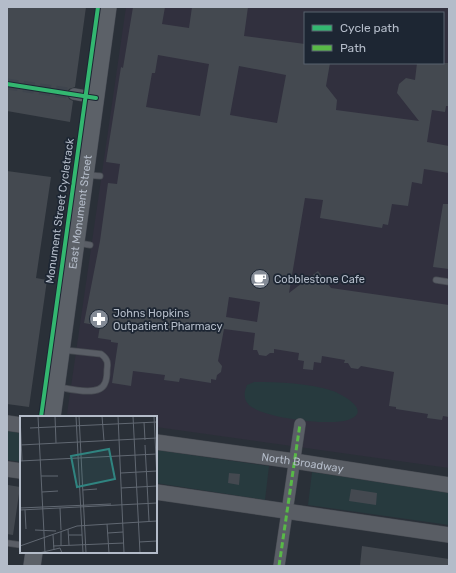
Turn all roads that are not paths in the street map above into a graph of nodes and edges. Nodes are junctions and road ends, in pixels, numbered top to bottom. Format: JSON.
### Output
{"nodes":[{"id":1,"x":108,"y":7,"type":"edge"},
{"id":2,"x":74,"y":94,"type":"tunnel mouth"},
{"id":3,"x":96,"y":98,"type":"junction"},
{"id":4,"x":436,"y":280,"type":"dead end"},
{"id":5,"x":449,"y":282,"type":"edge"},
{"id":6,"x":61,"y":349,"type":"junction"},
{"id":7,"x":56,"y":387,"type":"junction"},
{"id":8,"x":52,"y":416,"type":"edge"},
{"id":9,"x":7,"y":423,"type":"edge"},
{"id":10,"x":300,"y":424,"type":"dead end"},
{"id":11,"x":20,"y":425,"type":"edge"},
{"id":12,"x":157,"y":442,"type":"edge"},
{"id":13,"x":294,"y":460,"type":"junction"},
{"id":14,"x":7,"y":469,"type":"edge"},
{"id":15,"x":20,"y":471,"type":"edge"},
{"id":16,"x":449,"y":485,"type":"edge"},
{"id":17,"x":157,"y":492,"type":"edge"},
{"id":18,"x":287,"y":512,"type":"junction"},
{"id":19,"x":449,"y":535,"type":"edge"},
{"id":20,"x":7,"y":543,"type":"edge"},
{"id":21,"x":20,"y":545,"type":"edge"},
{"id":22,"x":34,"y":553,"type":"edge"},
{"id":23,"x":32,"y":566,"type":"edge"},
{"id":24,"x":279,"y":566,"type":"edge"}],
"edges":[{"from":1,"to":3,"type":"main road","name":"East Monument Street"},
{"from":2,"to":3,"type":"street"},
{"from":3,"to":6,"type":"main road","name":"East Monument Street"},
{"from":4,"to":5,"type":"lane"},
{"from":6,"to":7,"type":"main road","name":"East Monument Street"},
{"from":6,"to":7,"type":"lane"},
{"from":7,"to":8,"type":"main road","name":"East Monument Street"},
{"from":9,"to":11,"type":"main road"},
{"from":10,"to":13,"type":"street"},
{"from":12,"to":13,"type":"main road","name":"North Broadway"},
{"from":13,"to":16,"type":"main road","name":"North Broadway"},
{"from":13,"to":18,"type":"street"},
{"from":14,"to":15,"type":"main road"},
{"from":17,"to":18,"type":"main road"},
{"from":18,"to":19,"type":"main road"},
{"from":18,"to":24,"type":"street"},
{"from":20,"to":21,"type":"lane"},
{"from":22,"to":23,"type":"main road"}]}
